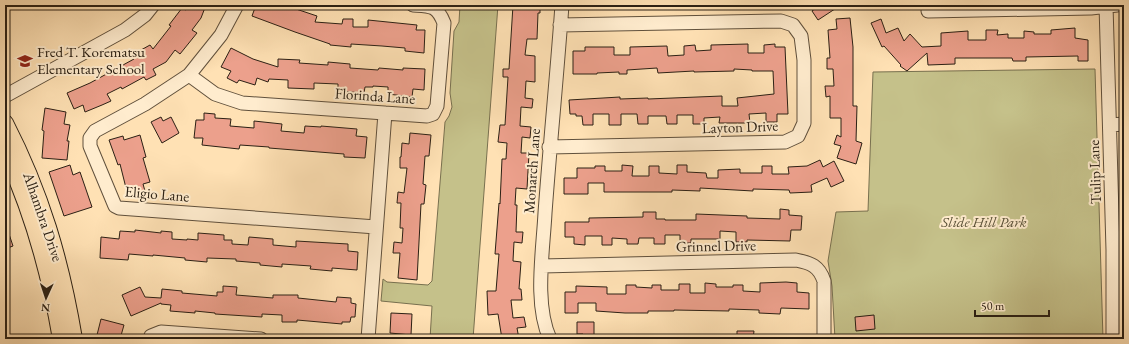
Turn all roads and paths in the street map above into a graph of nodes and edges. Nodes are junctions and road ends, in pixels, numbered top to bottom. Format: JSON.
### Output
{"nodes":[{"id":1,"x":153,"y":5,"type":"edge"},
{"id":2,"x":237,"y":5,"type":"edge"},
{"id":3,"x":413,"y":5,"type":"edge"},
{"id":4,"x":562,"y":5,"type":"edge"},
{"id":5,"x":1110,"y":5,"type":"edge"},
{"id":6,"x":928,"y":11,"type":"dead end"},
{"id":7,"x":560,"y":25,"type":"junction"},
{"id":8,"x":189,"y":75,"type":"junction"},
{"id":9,"x":5,"y":96,"type":"edge"},
{"id":10,"x":385,"y":113,"type":"junction"},
{"id":11,"x":5,"y":123,"type":"edge"},
{"id":12,"x":1124,"y":124,"type":"edge"},
{"id":13,"x":1110,"y":125,"type":"junction"},
{"id":14,"x":549,"y":147,"type":"junction"},
{"id":15,"x":5,"y":152,"type":"edge"},
{"id":16,"x":376,"y":227,"type":"junction"},
{"id":17,"x":1119,"y":249,"type":"edge"},
{"id":18,"x":542,"y":266,"type":"junction"},
{"id":19,"x":61,"y":339,"type":"edge"},
{"id":20,"x":74,"y":339,"type":"edge"},
{"id":21,"x":151,"y":339,"type":"edge"},
{"id":22,"x":261,"y":339,"type":"edge"},
{"id":23,"x":368,"y":339,"type":"edge"},
{"id":24,"x":550,"y":339,"type":"edge"},
{"id":25,"x":824,"y":339,"type":"edge"},
{"id":26,"x":1113,"y":339,"type":"edge"}],
"edges":[{"from":1,"to":9,"type":"street"},
{"from":2,"to":8,"type":"street","name":"Eligio Lane"},
{"from":3,"to":10,"type":"street","name":"Florinda Lane"},
{"from":4,"to":7,"type":"street","name":"Monarch Lane"},
{"from":5,"to":6,"type":"street"},
{"from":5,"to":13,"type":"street","name":"Tulip Lane"},
{"from":7,"to":14,"type":"street","name":"Monarch Lane"},
{"from":7,"to":14,"type":"street","name":"Layton Drive"},
{"from":8,"to":10,"type":"street","name":"Florinda Lane"},
{"from":8,"to":16,"type":"street","name":"Eligio Lane"},
{"from":10,"to":16,"type":"street"},
{"from":11,"to":20,"type":"main road","name":"Alhambra Drive"},
{"from":12,"to":13,"type":"street"},
{"from":13,"to":17,"type":"street","name":"Tulip Lane"},
{"from":14,"to":18,"type":"street","name":"Monarch Lane"},
{"from":15,"to":19,"type":"main road","name":"Alhambra Drive"},
{"from":16,"to":23,"type":"street"},
{"from":17,"to":26,"type":"street","name":"Tulip Lane"},
{"from":18,"to":24,"type":"street","name":"Monarch Lane"},
{"from":18,"to":25,"type":"street","name":"Grinnel Drive"},
{"from":21,"to":22,"type":"street"}]}
